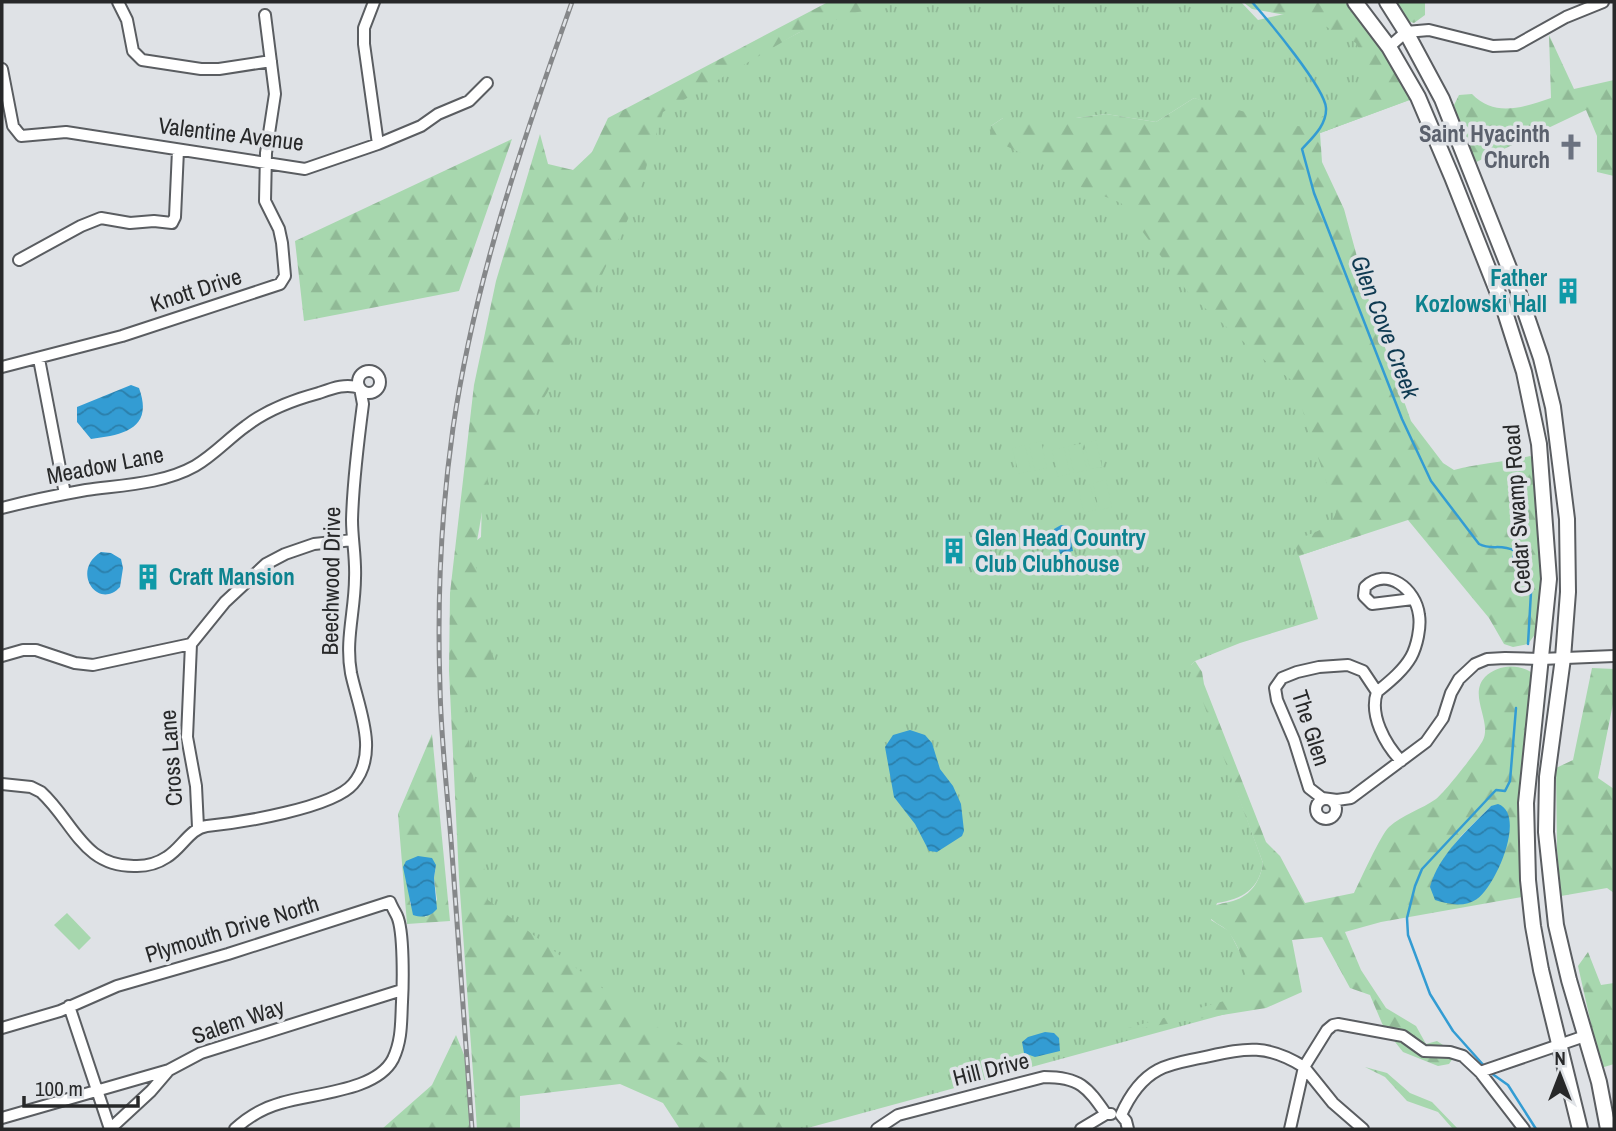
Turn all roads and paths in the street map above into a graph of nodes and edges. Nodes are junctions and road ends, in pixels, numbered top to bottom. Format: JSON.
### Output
{"nodes":[{"id":1,"x":118,"y":2,"type":"edge"},
{"id":2,"x":374,"y":2,"type":"edge"},
{"id":3,"x":382,"y":2,"type":"edge"},
{"id":4,"x":1355,"y":2,"type":"edge"},
{"id":5,"x":1387,"y":2,"type":"edge"},
{"id":6,"x":1604,"y":2,"type":"edge"},
{"id":7,"x":265,"y":15,"type":"dead end"},
{"id":8,"x":1406,"y":32,"type":"junction"},
{"id":9,"x":1389,"y":47,"type":"junction"},
{"id":10,"x":271,"y":61,"type":"junction"},
{"id":11,"x":2,"y":69,"type":"edge"},
{"id":12,"x":487,"y":83,"type":"dead end"},
{"id":13,"x":378,"y":144,"type":"junction"},
{"id":14,"x":178,"y":150,"type":"junction"},
{"id":15,"x":267,"y":164,"type":"junction"},
{"id":16,"x":1505,"y":258,"type":"junction"},
{"id":17,"x":19,"y":260,"type":"dead end"},
{"id":18,"x":1488,"y":265,"type":"junction"},
{"id":19,"x":39,"y":359,"type":"junction"},
{"id":20,"x":2,"y":368,"type":"edge"},
{"id":21,"x":1543,"y":369,"type":"junction"},
{"id":22,"x":360,"y":388,"type":"joint"},
{"id":23,"x":1538,"y":437,"type":"junction"},
{"id":24,"x":65,"y":494,"type":"junction"},
{"id":25,"x":2,"y":508,"type":"edge"},
{"id":26,"x":352,"y":540,"type":"junction"},
{"id":27,"x":1413,"y":600,"type":"dead end"},
{"id":28,"x":191,"y":644,"type":"junction"},
{"id":29,"x":2,"y":656,"type":"edge"},
{"id":30,"x":1614,"y":656,"type":"edge"},
{"id":31,"x":1563,"y":658,"type":"junction"},
{"id":32,"x":1541,"y":659,"type":"junction"},
{"id":33,"x":1377,"y":692,"type":"junction"},
{"id":34,"x":1401,"y":761,"type":"junction"},
{"id":35,"x":2,"y":784,"type":"edge"},
{"id":36,"x":198,"y":827,"type":"junction"},
{"id":37,"x":402,"y":990,"type":"junction"},
{"id":38,"x":69,"y":1006,"type":"junction"},
{"id":39,"x":2,"y":1028,"type":"edge"},
{"id":40,"x":1585,"y":1036,"type":"junction"},
{"id":41,"x":1560,"y":1044,"type":"junction"},
{"id":42,"x":1304,"y":1067,"type":"junction"},
{"id":43,"x":169,"y":1070,"type":"junction"},
{"id":44,"x":1485,"y":1071,"type":"junction"},
{"id":45,"x":97,"y":1090,"type":"junction"},
{"id":46,"x":1107,"y":1114,"type":"junction"},
{"id":47,"x":1121,"y":1115,"type":"junction"},
{"id":48,"x":2,"y":1118,"type":"edge"},
{"id":49,"x":110,"y":1129,"type":"edge"},
{"id":50,"x":235,"y":1129,"type":"edge"},
{"id":51,"x":877,"y":1129,"type":"edge"},
{"id":52,"x":1081,"y":1129,"type":"edge"},
{"id":53,"x":1128,"y":1129,"type":"edge"},
{"id":54,"x":1290,"y":1129,"type":"edge"},
{"id":55,"x":1363,"y":1129,"type":"edge"},
{"id":56,"x":1524,"y":1129,"type":"edge"},
{"id":57,"x":1580,"y":1129,"type":"edge"},
{"id":58,"x":1608,"y":1129,"type":"edge"}],
"edges":[{"from":1,"to":10,"type":"street"},
{"from":2,"to":3,"type":"street"},
{"from":2,"to":13,"type":"street"},
{"from":4,"to":9,"type":"main road","name":"Cedar Swamp Road"},
{"from":5,"to":8,"type":"main road","name":"Cedar Swamp Road"},
{"from":6,"to":8,"type":"street"},
{"from":7,"to":10,"type":"street"},
{"from":8,"to":9,"type":"street"},
{"from":8,"to":16,"type":"main road","name":"Cedar Swamp Road"},
{"from":9,"to":18,"type":"main road","name":"Cedar Swamp Road"},
{"from":10,"to":15,"type":"street"},
{"from":11,"to":14,"type":"street","name":"Valentine Avenue"},
{"from":12,"to":13,"type":"street","name":"Valentine Avenue"},
{"from":13,"to":15,"type":"street","name":"Valentine Avenue"},
{"from":14,"to":15,"type":"street","name":"Valentine Avenue"},
{"from":14,"to":17,"type":"street"},
{"from":15,"to":19,"type":"street","name":"Knott Drive"},
{"from":16,"to":18,"type":"main road"},
{"from":16,"to":21,"type":"main road","name":"Cedar Swamp Road"},
{"from":18,"to":23,"type":"main road","name":"Cedar Swamp Road"},
{"from":19,"to":20,"type":"street","name":"Knott Drive"},
{"from":19,"to":24,"type":"street"},
{"from":21,"to":23,"type":"main road"},
{"from":21,"to":31,"type":"main road","name":"Cedar Swamp Road"},
{"from":22,"to":24,"type":"street","name":"Meadow Lane"},
{"from":22,"to":26,"type":"street","name":"Beechwood Drive"},
{"from":23,"to":32,"type":"main road","name":"Cedar Swamp Road"},
{"from":24,"to":25,"type":"street","name":"Meadow Lane"},
{"from":26,"to":28,"type":"street"},
{"from":26,"to":36,"type":"street","name":"Beechwood Drive"},
{"from":27,"to":33,"type":"street"},
{"from":28,"to":29,"type":"street"},
{"from":28,"to":36,"type":"street","name":"Cross Lane"},
{"from":30,"to":31,"type":"street","name":"The Glen"},
{"from":31,"to":32,"type":"street","name":"The Glen"},
{"from":31,"to":40,"type":"main road","name":"Cedar Swamp Road"},
{"from":32,"to":34,"type":"street","name":"The Glen"},
{"from":32,"to":41,"type":"main road","name":"Cedar Swamp Road"},
{"from":33,"to":34,"type":"street"},
{"from":33,"to":34,"type":"street","name":"The Glen"},
{"from":35,"to":36,"type":"street"},
{"from":37,"to":38,"type":"street","name":"Plymouth Drive North"},
{"from":37,"to":43,"type":"street","name":"Salem Way"},
{"from":37,"to":50,"type":"street"},
{"from":38,"to":39,"type":"street","name":"Plymouth Drive North"},
{"from":38,"to":45,"type":"street"},
{"from":40,"to":41,"type":"street"},
{"from":40,"to":58,"type":"main road","name":"Cedar Swamp Road"},
{"from":41,"to":44,"type":"street"},
{"from":41,"to":57,"type":"main road","name":"Cedar Swamp Road"},
{"from":42,"to":44,"type":"street"},
{"from":42,"to":47,"type":"street"},
{"from":42,"to":54,"type":"street"},
{"from":42,"to":55,"type":"street"},
{"from":43,"to":45,"type":"street"},
{"from":43,"to":49,"type":"street","name":"Salem Way"},
{"from":44,"to":56,"type":"street"},
{"from":45,"to":48,"type":"street"},
{"from":45,"to":49,"type":"street"},
{"from":46,"to":47,"type":"street"},
{"from":46,"to":51,"type":"street","name":"Hill Drive"},
{"from":46,"to":52,"type":"street"},
{"from":47,"to":53,"type":"street"}]}
